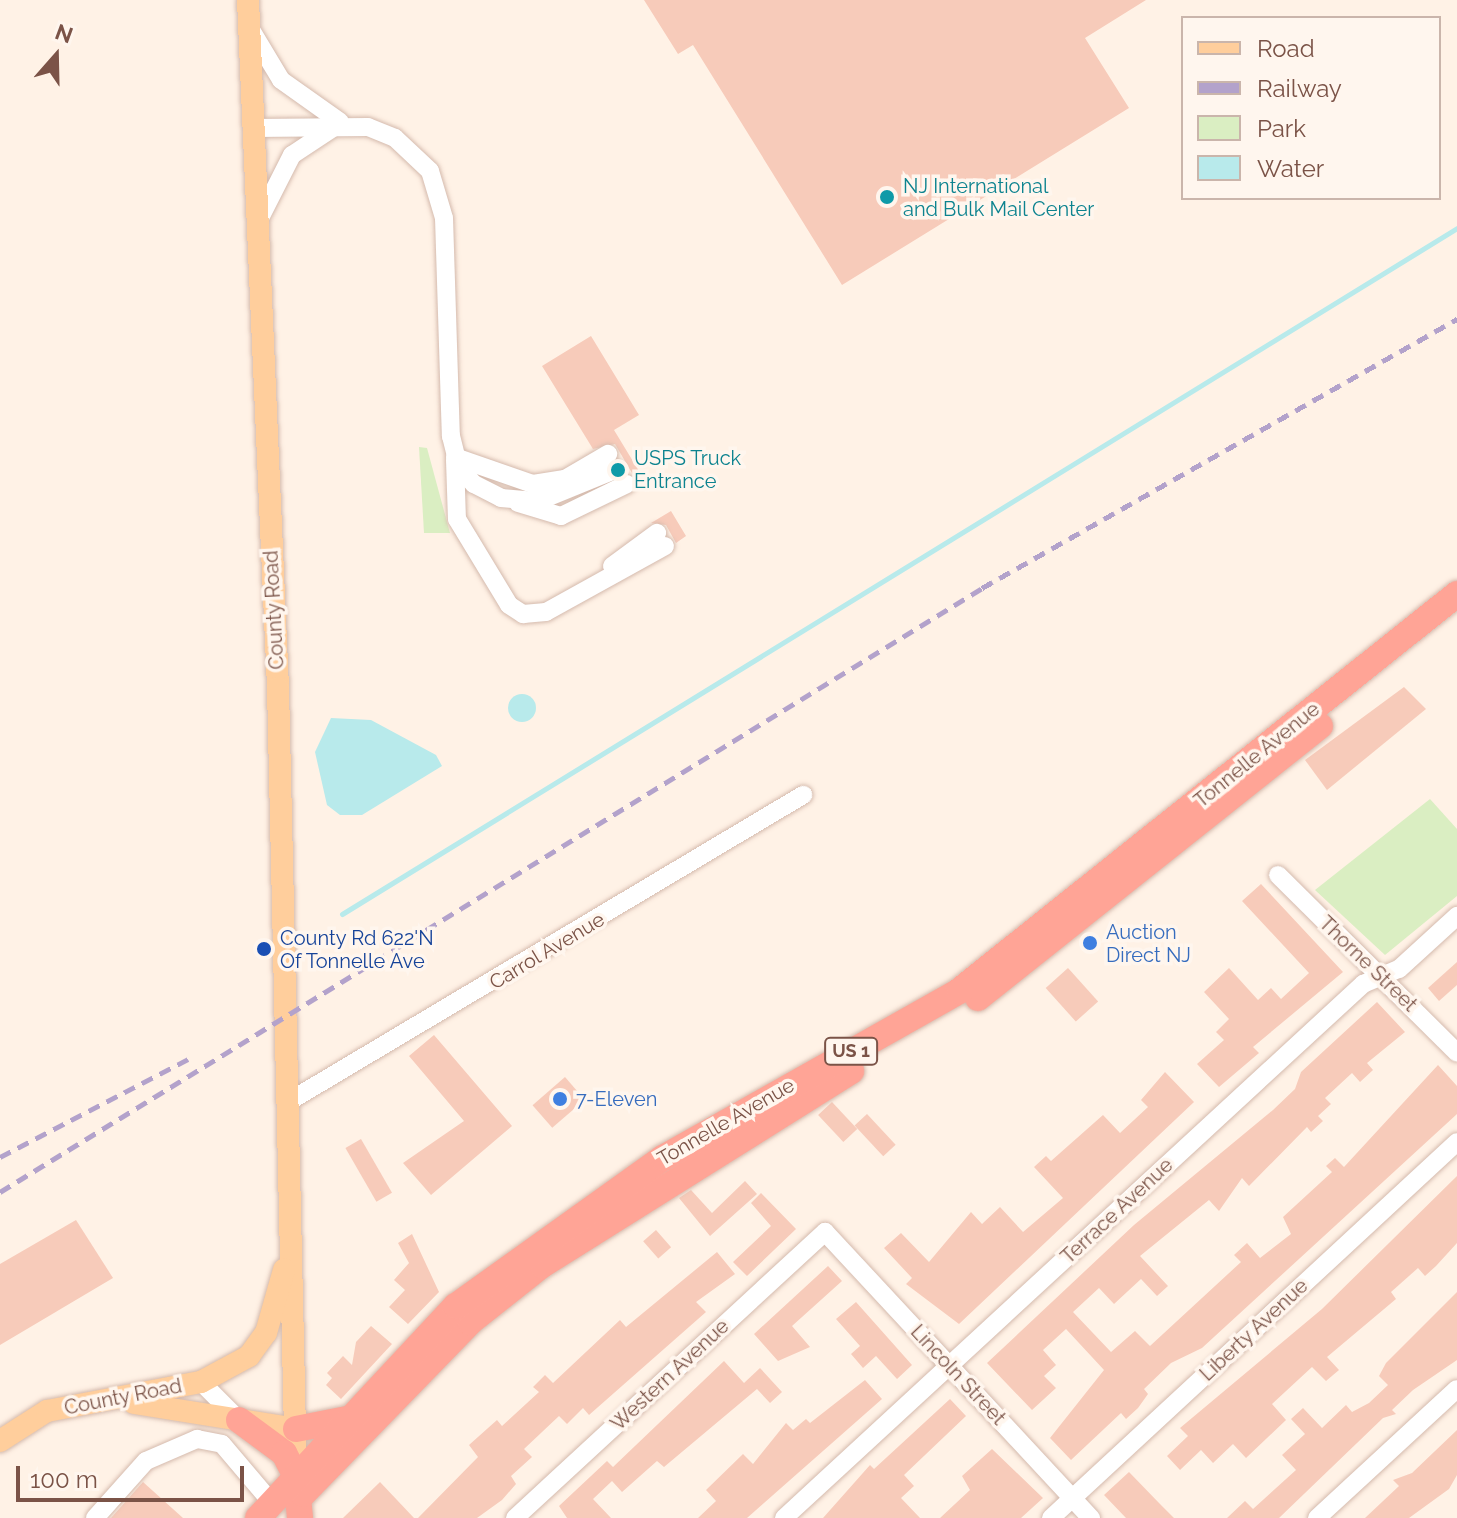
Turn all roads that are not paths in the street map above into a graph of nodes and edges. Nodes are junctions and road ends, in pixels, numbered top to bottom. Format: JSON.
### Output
{"nodes":[{"id":1,"x":248,"y":0,"type":"edge"},
{"id":2,"x":249,"y":25,"type":"junction"},
{"id":3,"x":342,"y":123,"type":"junction"},
{"id":4,"x":252,"y":128,"type":"junction"},
{"id":5,"x":256,"y":229,"type":"junction"},
{"id":6,"x":455,"y":457,"type":"junction"},
{"id":7,"x":661,"y":540,"type":"dead end"},
{"id":8,"x":1457,"y":594,"type":"edge"},
{"id":9,"x":1457,"y":611,"type":"edge"},
{"id":10,"x":803,"y":795,"type":"dead end"},
{"id":11,"x":1278,"y":875,"type":"dead end"},
{"id":12,"x":1457,"y":916,"type":"edge"},
{"id":13,"x":1384,"y":978,"type":"junction"},
{"id":14,"x":1457,"y":1053,"type":"edge"},
{"id":15,"x":288,"y":1102,"type":"junction"},
{"id":16,"x":1457,"y":1142,"type":"edge"},
{"id":17,"x":291,"y":1221,"type":"junction"},
{"id":18,"x":825,"y":1232,"type":"joint"},
{"id":19,"x":950,"y":1366,"type":"junction"},
{"id":20,"x":201,"y":1382,"type":"junction"},
{"id":21,"x":1457,"y":1389,"type":"edge"},
{"id":22,"x":125,"y":1401,"type":"junction"},
{"id":23,"x":350,"y":1417,"type":"junction"},
{"id":24,"x":239,"y":1420,"type":"junction"},
{"id":25,"x":296,"y":1429,"type":"junction"},
{"id":26,"x":0,"y":1441,"type":"edge"},
{"id":27,"x":299,"y":1497,"type":"edge"},
{"id":28,"x":1073,"y":1498,"type":"junction"},
{"id":29,"x":536,"y":1511,"type":"edge"},
{"id":30,"x":271,"y":1513,"type":"edge"},
{"id":31,"x":95,"y":1518,"type":"edge"},
{"id":32,"x":515,"y":1518,"type":"edge"},
{"id":33,"x":784,"y":1518,"type":"edge"},
{"id":34,"x":1051,"y":1518,"type":"edge"},
{"id":35,"x":1091,"y":1518,"type":"edge"},
{"id":36,"x":1317,"y":1518,"type":"edge"}],
"edges":[{"from":1,"to":2,"type":"main road","name":"County Road"},
{"from":2,"to":3,"type":"street"},
{"from":2,"to":4,"type":"main road","name":"County Road"},
{"from":3,"to":4,"type":"street"},
{"from":3,"to":5,"type":"street"},
{"from":3,"to":6,"type":"street"},
{"from":4,"to":5,"type":"main road","name":"County Road"},
{"from":5,"to":15,"type":"main road","name":"County Road"},
{"from":6,"to":6,"type":"street"},
{"from":6,"to":7,"type":"street"},
{"from":8,"to":23,"type":"highway","name":"Tonnelle Avenue","number":"US 1"},
{"from":9,"to":27,"type":"highway","name":"Tonnelle Avenue","number":"US 1"},
{"from":10,"to":15,"type":"street","name":"Carrol Avenue"},
{"from":11,"to":13,"type":"street","name":"Thorne Street"},
{"from":12,"to":13,"type":"street","name":"Terrace Avenue"},
{"from":13,"to":14,"type":"street","name":"Thorne Street"},
{"from":13,"to":19,"type":"street","name":"Terrace Avenue"},
{"from":15,"to":17,"type":"main road","name":"County Road"},
{"from":16,"to":28,"type":"street","name":"Liberty Avenue"},
{"from":17,"to":20,"type":"main road","name":"County Road"},
{"from":17,"to":25,"type":"main road","name":"County Road"},
{"from":18,"to":19,"type":"street","name":"Lincoln Street"},
{"from":18,"to":29,"type":"street","name":"Western Avenue"},
{"from":19,"to":28,"type":"street","name":"Lincoln Street"},
{"from":19,"to":33,"type":"street","name":"Terrace Avenue"},
{"from":20,"to":22,"type":"main road","name":"County Road"},
{"from":20,"to":24,"type":"street"},
{"from":21,"to":36,"type":"street"},
{"from":22,"to":24,"type":"main road"},
{"from":22,"to":26,"type":"main road","name":"County Road"},
{"from":23,"to":25,"type":"highway"},
{"from":23,"to":27,"type":"highway","name":"Tonnelle Avenue","number":"US 1"},
{"from":24,"to":25,"type":"main road"},
{"from":24,"to":27,"type":"highway"},
{"from":25,"to":27,"type":"main road","name":"County Road"},
{"from":27,"to":30,"type":"highway","name":"Tonnelle Avenue","number":"US 1"},
{"from":28,"to":34,"type":"street","name":"Liberty Avenue"},
{"from":28,"to":35,"type":"street","name":"Lincoln Street"},
{"from":29,"to":32,"type":"street","name":"Western Avenue"},
{"from":30,"to":31,"type":"street"}]}
